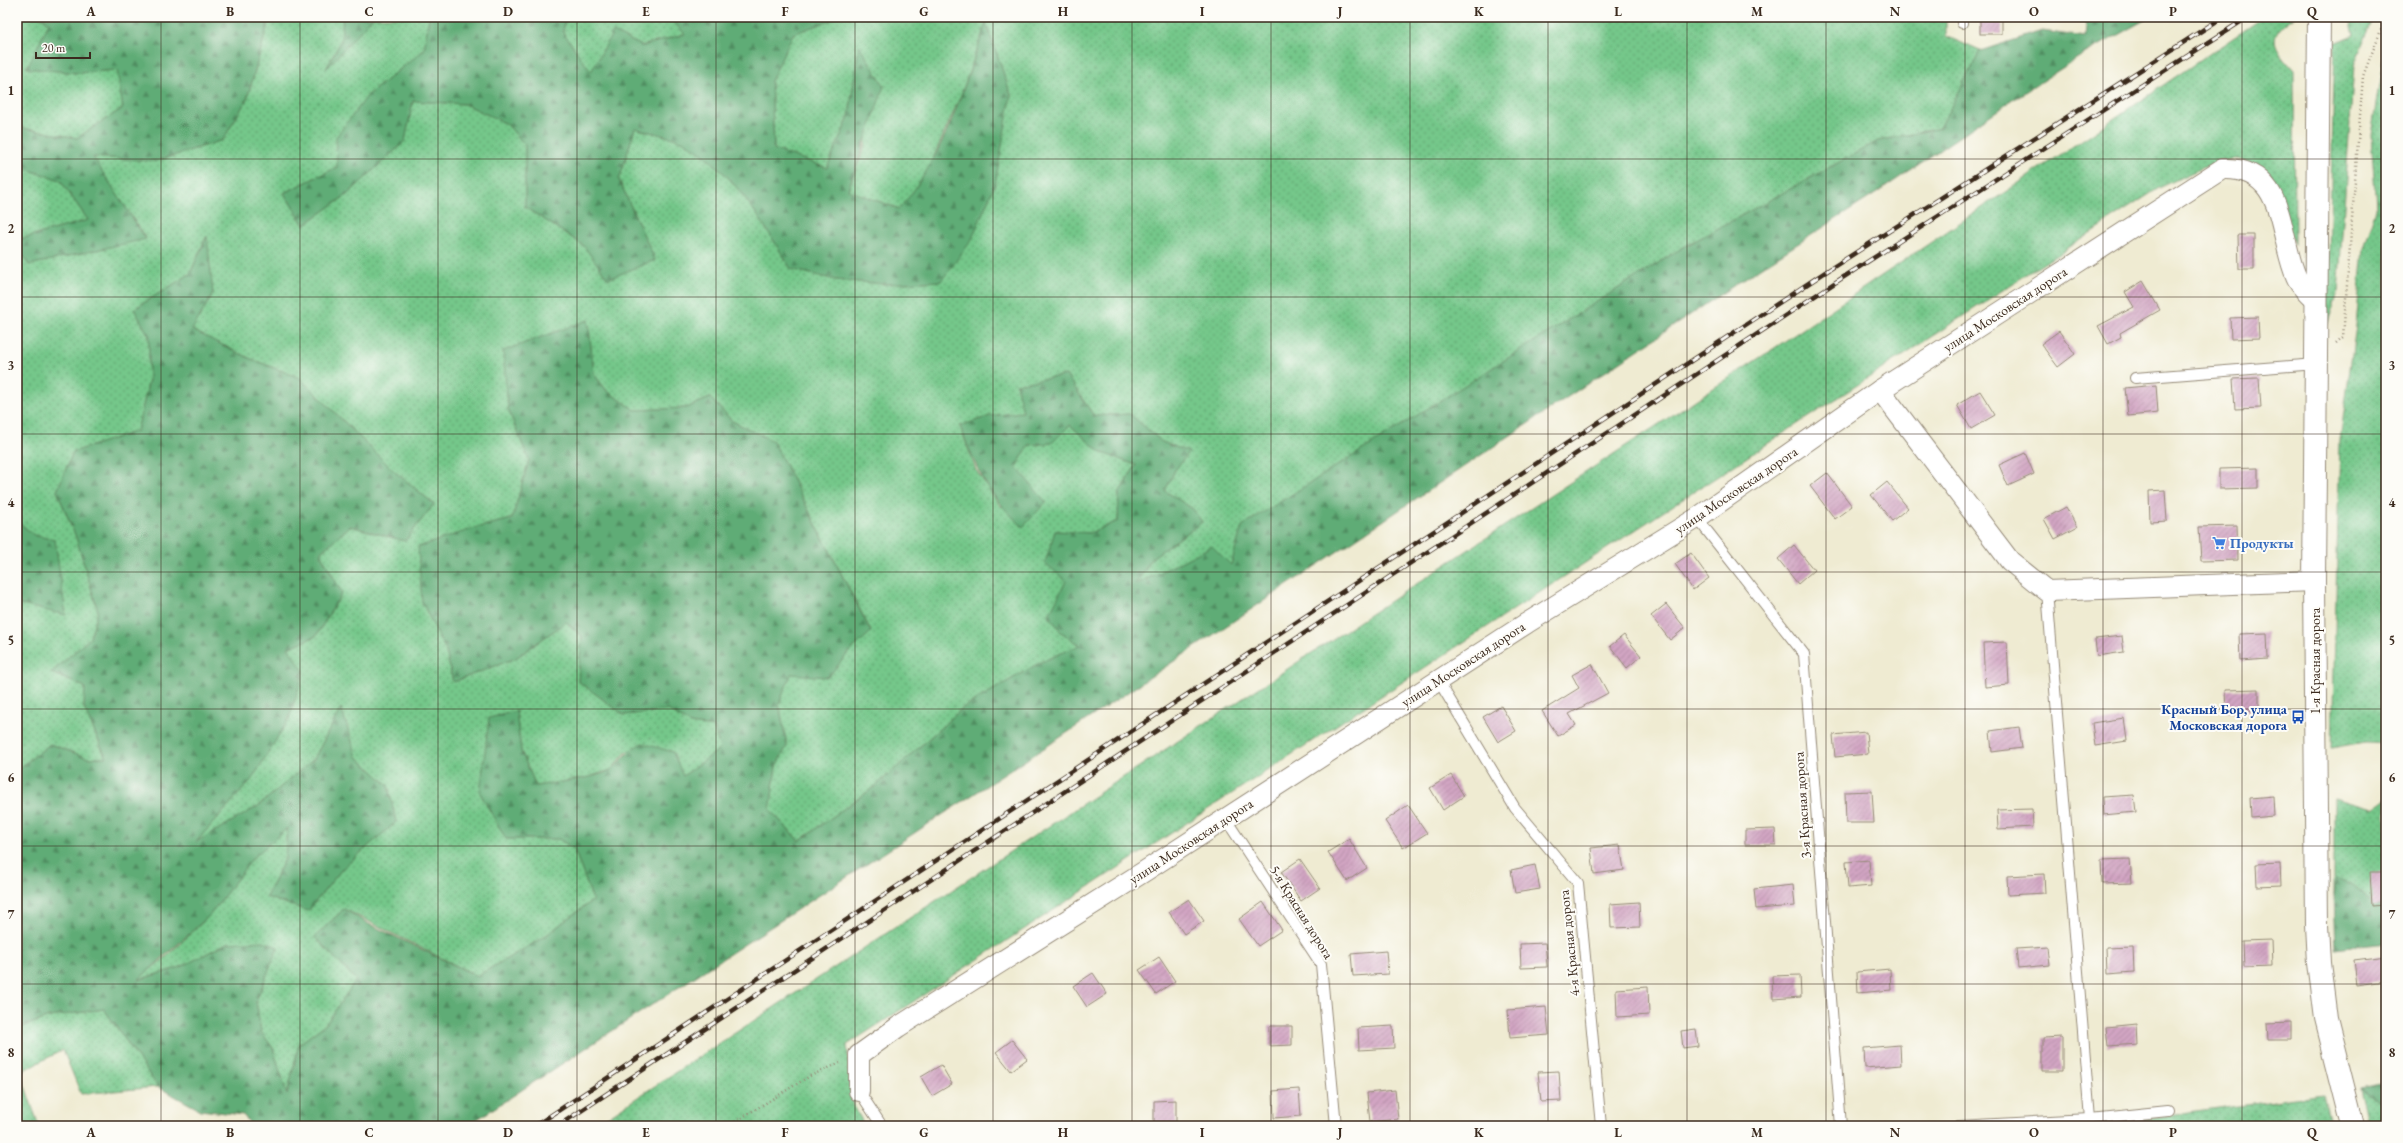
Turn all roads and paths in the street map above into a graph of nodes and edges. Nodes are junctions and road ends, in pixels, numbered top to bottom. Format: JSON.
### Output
{"nodes":[{"id":1,"x":2319,"y":17,"type":"edge"},
{"id":2,"x":2386,"y":17,"type":"edge"},
{"id":3,"x":2317,"y":301,"type":"junction"},
{"id":4,"x":2317,"y":364,"type":"junction"},
{"id":5,"x":2135,"y":378,"type":"dead end"},
{"id":6,"x":1880,"y":390,"type":"junction"},
{"id":7,"x":1697,"y":518,"type":"junction"},
{"id":8,"x":2314,"y":581,"type":"junction"},
{"id":9,"x":2047,"y":591,"type":"junction"},
{"id":10,"x":1438,"y":680,"type":"junction"},
{"id":11,"x":1226,"y":818,"type":"junction"},
{"id":12,"x":859,"y":1054,"type":"junction"},
{"id":13,"x":859,"y":1091,"type":"joint"},
{"id":14,"x":2168,"y":1111,"type":"dead end"},
{"id":15,"x":2090,"y":1119,"type":"junction"},
{"id":16,"x":728,"y":1126,"type":"edge"},
{"id":17,"x":882,"y":1126,"type":"edge"},
{"id":18,"x":1336,"y":1126,"type":"edge"},
{"id":19,"x":1601,"y":1126,"type":"edge"},
{"id":20,"x":1841,"y":1126,"type":"edge"},
{"id":21,"x":1958,"y":1126,"type":"edge"},
{"id":22,"x":2353,"y":1126,"type":"edge"}],
"edges":[{"from":1,"to":3,"type":"main road","name":"1-я Красная дорога"},
{"from":2,"to":4,"type":"path"},
{"from":3,"to":4,"type":"main road","name":"1-я Красная дорога"},
{"from":3,"to":6,"type":"street","name":"улица Московская дорога"},
{"from":4,"to":5,"type":"lane"},
{"from":4,"to":8,"type":"main road","name":"1-я Красная дорога"},
{"from":6,"to":7,"type":"street","name":"улица Московская дорога"},
{"from":6,"to":9,"type":"street"},
{"from":7,"to":10,"type":"street","name":"улица Московская дорога"},
{"from":7,"to":20,"type":"lane","name":"3-я Красная дорога"},
{"from":8,"to":9,"type":"street"},
{"from":8,"to":22,"type":"main road","name":"1-я Красная дорога"},
{"from":9,"to":15,"type":"lane"},
{"from":10,"to":11,"type":"street","name":"улица Московская дорога"},
{"from":10,"to":19,"type":"lane","name":"4-я Красная дорога"},
{"from":11,"to":12,"type":"street","name":"улица Московская дорога"},
{"from":11,"to":18,"type":"lane","name":"5-я Красная дорога"},
{"from":12,"to":13,"type":"street"},
{"from":12,"to":16,"type":"path"},
{"from":13,"to":17,"type":"lane"},
{"from":14,"to":15,"type":"lane"},
{"from":15,"to":21,"type":"lane"}]}
